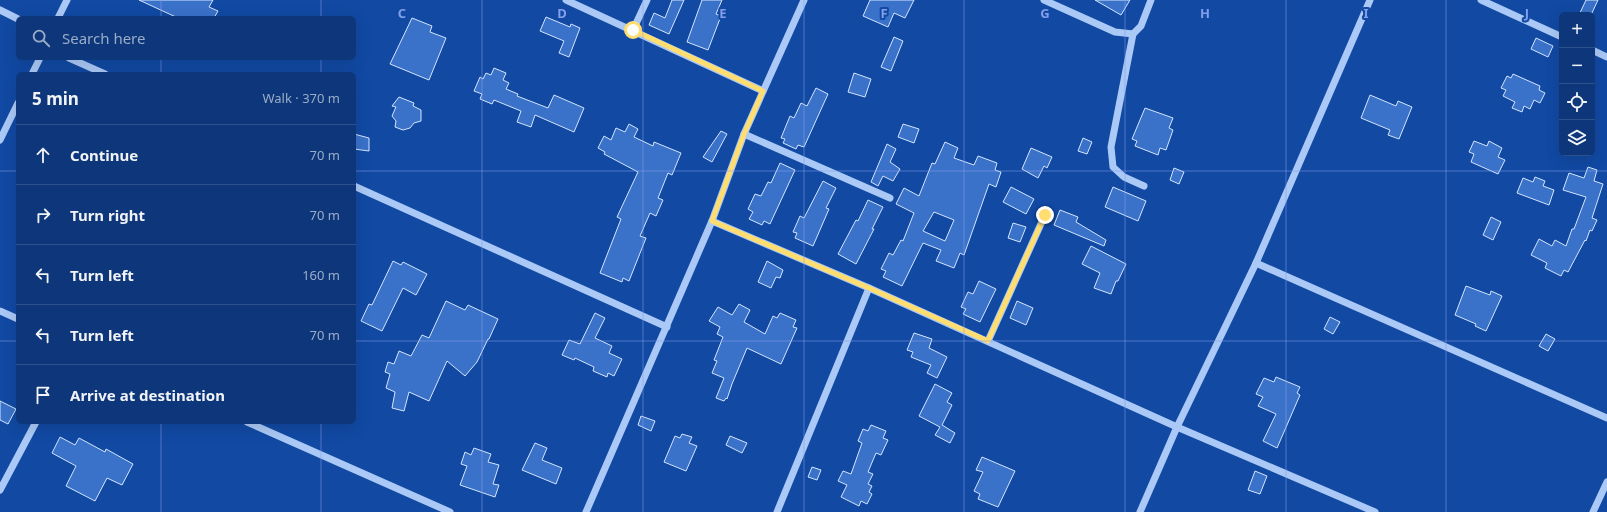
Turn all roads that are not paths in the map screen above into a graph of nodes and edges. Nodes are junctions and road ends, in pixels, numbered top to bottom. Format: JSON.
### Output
{"nodes":[{"id":1,"x":67,"y":0,"type":"edge"},
{"id":2,"x":566,"y":0,"type":"edge"},
{"id":3,"x":647,"y":0,"type":"edge"},
{"id":4,"x":804,"y":0,"type":"edge"},
{"id":5,"x":1044,"y":0,"type":"edge"},
{"id":6,"x":1150,"y":0,"type":"edge"},
{"id":7,"x":1370,"y":0,"type":"edge"},
{"id":8,"x":1481,"y":0,"type":"edge"},
{"id":9,"x":0,"y":10,"type":"edge"},
{"id":10,"x":59,"y":16,"type":"edge"},
{"id":11,"x":16,"y":18,"type":"edge"},
{"id":12,"x":633,"y":30,"type":"junction"},
{"id":13,"x":1133,"y":34,"type":"junction"},
{"id":14,"x":1559,"y":36,"type":"edge"},
{"id":15,"x":1595,"y":51,"type":"edge"},
{"id":16,"x":1607,"y":57,"type":"edge"},
{"id":17,"x":39,"y":60,"type":"edge"},
{"id":18,"x":74,"y":60,"type":"edge"},
{"id":19,"x":33,"y":72,"type":"edge"},
{"id":20,"x":100,"y":72,"type":"edge"},
{"id":21,"x":763,"y":91,"type":"junction"},
{"id":22,"x":16,"y":107,"type":"edge"},
{"id":23,"x":744,"y":134,"type":"junction"},
{"id":24,"x":0,"y":140,"type":"edge"},
{"id":25,"x":1144,"y":186,"type":"dead end"},
{"id":26,"x":356,"y":187,"type":"edge"},
{"id":27,"x":890,"y":198,"type":"dead end"},
{"id":28,"x":1045,"y":215,"type":"dead end"},
{"id":29,"x":712,"y":221,"type":"junction"},
{"id":30,"x":1256,"y":263,"type":"junction"},
{"id":31,"x":869,"y":288,"type":"junction"},
{"id":32,"x":0,"y":311,"type":"edge"},
{"id":33,"x":16,"y":318,"type":"edge"},
{"id":34,"x":666,"y":327,"type":"junction"},
{"id":35,"x":988,"y":341,"type":"junction"},
{"id":36,"x":1607,"y":418,"type":"edge"},
{"id":37,"x":35,"y":424,"type":"edge"},
{"id":38,"x":251,"y":424,"type":"edge"},
{"id":39,"x":1177,"y":427,"type":"junction"},
{"id":40,"x":1607,"y":482,"type":"edge"},
{"id":41,"x":0,"y":490,"type":"edge"},
{"id":42,"x":432,"y":509,"type":"edge"},
{"id":43,"x":450,"y":512,"type":"edge"},
{"id":44,"x":586,"y":512,"type":"edge"},
{"id":45,"x":777,"y":512,"type":"edge"},
{"id":46,"x":1140,"y":512,"type":"edge"},
{"id":47,"x":1374,"y":512,"type":"edge"},
{"id":48,"x":1593,"y":512,"type":"edge"}],
"edges":[{"from":1,"to":10,"type":"street"},
{"from":2,"to":12,"type":"street"},
{"from":3,"to":12,"type":"street"},
{"from":4,"to":21,"type":"street"},
{"from":5,"to":13,"type":"street"},
{"from":6,"to":13,"type":"street"},
{"from":7,"to":30,"type":"street"},
{"from":8,"to":14,"type":"street"},
{"from":9,"to":11,"type":"street"},
{"from":12,"to":21,"type":"street"},
{"from":13,"to":25,"type":"street"},
{"from":15,"to":16,"type":"street"},
{"from":17,"to":19,"type":"street"},
{"from":18,"to":20,"type":"street"},
{"from":21,"to":23,"type":"street"},
{"from":22,"to":24,"type":"street"},
{"from":23,"to":27,"type":"street"},
{"from":23,"to":29,"type":"street"},
{"from":26,"to":34,"type":"street"},
{"from":28,"to":35,"type":"street"},
{"from":29,"to":31,"type":"street"},
{"from":29,"to":34,"type":"street"},
{"from":30,"to":36,"type":"street"},
{"from":30,"to":39,"type":"street"},
{"from":31,"to":35,"type":"street"},
{"from":31,"to":45,"type":"street"},
{"from":32,"to":33,"type":"street"},
{"from":34,"to":44,"type":"street"},
{"from":35,"to":39,"type":"street"},
{"from":37,"to":41,"type":"street"},
{"from":38,"to":42,"type":"street"},
{"from":39,"to":46,"type":"street"},
{"from":39,"to":47,"type":"street"},
{"from":40,"to":48,"type":"street"},
{"from":42,"to":43,"type":"street"}]}
